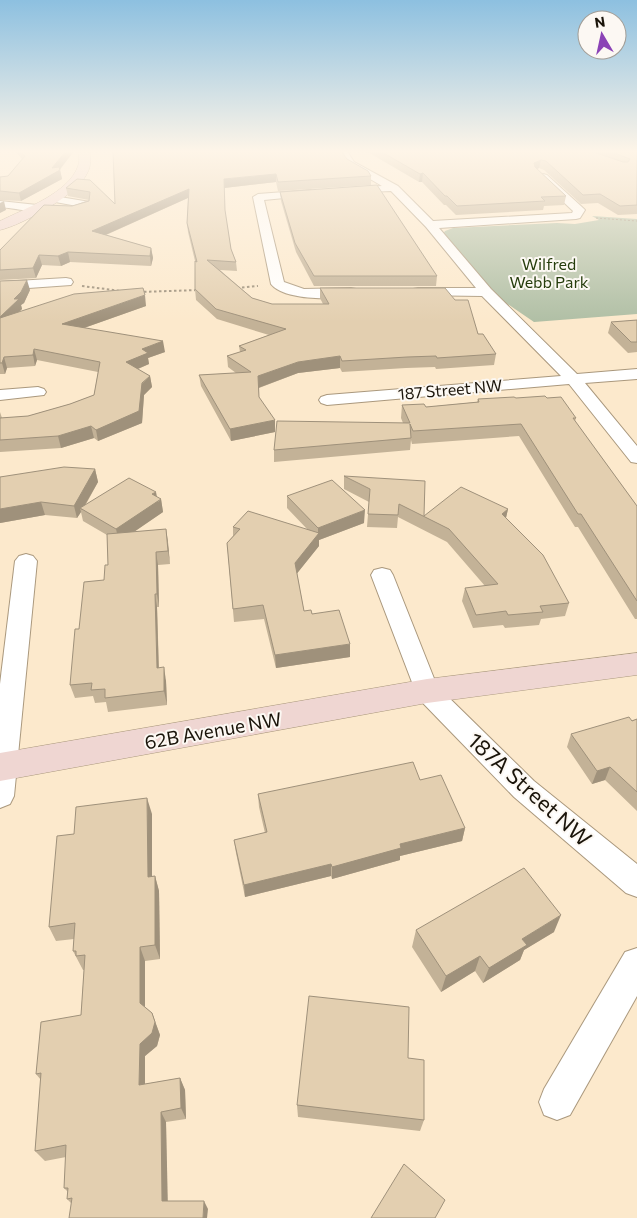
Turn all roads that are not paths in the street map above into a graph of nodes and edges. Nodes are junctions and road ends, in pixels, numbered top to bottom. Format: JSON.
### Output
{"nodes":[{"id":1,"x":37,"y":208,"type":"joint"},
{"id":2,"x":85,"y":208,"type":"edge"},
{"id":3,"x":261,"y":208,"type":"edge"},
{"id":4,"x":413,"y":208,"type":"edge"},
{"id":5,"x":577,"y":208,"type":"edge"},
{"id":6,"x":4,"y":221,"type":"edge"},
{"id":7,"x":430,"y":225,"type":"junction"},
{"id":8,"x":66,"y":282,"type":"road end"},
{"id":9,"x":0,"y":286,"type":"edge"},
{"id":10,"x":361,"y":292,"type":"edge"},
{"id":11,"x":409,"y":292,"type":"edge"},
{"id":12,"x":486,"y":292,"type":"junction"},
{"id":13,"x":637,"y":374,"type":"edge"},
{"id":14,"x":573,"y":379,"type":"junction"},
{"id":15,"x":38,"y":392,"type":"dead end"},
{"id":16,"x":0,"y":395,"type":"edge"},
{"id":17,"x":327,"y":400,"type":"dead end"},
{"id":18,"x":637,"y":458,"type":"edge"},
{"id":19,"x":26,"y":561,"type":"dead end"},
{"id":20,"x":382,"y":575,"type":"dead end"},
{"id":21,"x":637,"y":664,"type":"edge"},
{"id":22,"x":427,"y":692,"type":"junction"},
{"id":23,"x":1,"y":777,"type":"edge"},
{"id":24,"x":637,"y":883,"type":"edge"},
{"id":25,"x":637,"y":964,"type":"edge"},
{"id":26,"x":557,"y":1102,"type":"dead end"}],
"edges":[{"from":1,"to":2,"type":"street"},
{"from":1,"to":6,"type":"street"},
{"from":3,"to":10,"type":"street"},
{"from":4,"to":7,"type":"street"},
{"from":5,"to":7,"type":"street"},
{"from":7,"to":12,"type":"street"},
{"from":8,"to":9,"type":"street"},
{"from":11,"to":12,"type":"street"},
{"from":12,"to":14,"type":"street"},
{"from":13,"to":14,"type":"street","name":"187 Street NW"},
{"from":14,"to":17,"type":"street","name":"187 Street NW"},
{"from":14,"to":18,"type":"street"},
{"from":15,"to":16,"type":"street"},
{"from":19,"to":23,"type":"street"},
{"from":20,"to":22,"type":"street"},
{"from":21,"to":22,"type":"street","name":"62B Avenue NW"},
{"from":22,"to":23,"type":"street","name":"62B Avenue NW"},
{"from":22,"to":24,"type":"street","name":"187A Street NW"},
{"from":25,"to":26,"type":"street"}]}
